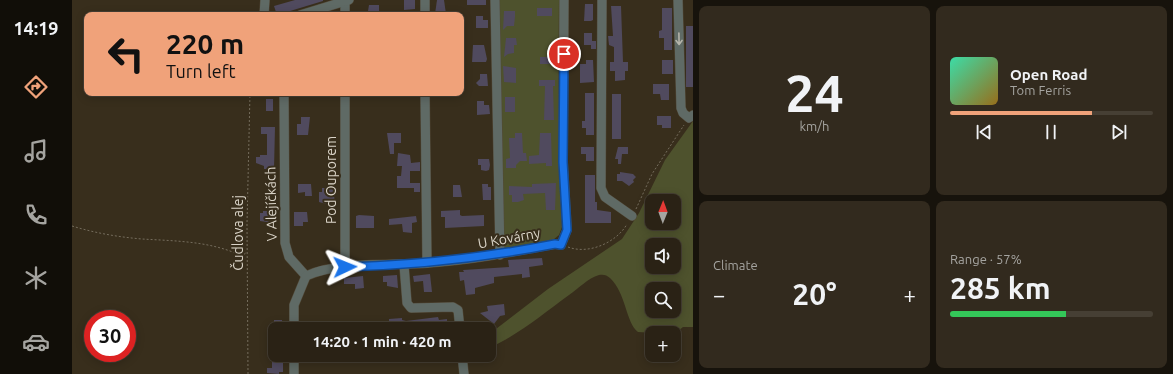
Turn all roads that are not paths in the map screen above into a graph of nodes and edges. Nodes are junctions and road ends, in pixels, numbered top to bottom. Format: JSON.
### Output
{"nodes":[{"id":1,"x":265,"y":0,"type":"edge"},
{"id":2,"x":425,"y":0,"type":"edge"},
{"id":3,"x":496,"y":0,"type":"edge"},
{"id":4,"x":564,"y":0,"type":"edge"},
{"id":5,"x":602,"y":0,"type":"edge"},
{"id":6,"x":678,"y":0,"type":"edge"},
{"id":7,"x":347,"y":1,"type":"edge"},
{"id":8,"x":264,"y":12,"type":"edge"},
{"id":9,"x":310,"y":12,"type":"edge"},
{"id":10,"x":345,"y":12,"type":"edge"},
{"id":11,"x":425,"y":12,"type":"edge"},
{"id":12,"x":284,"y":96,"type":"edge"},
{"id":13,"x":345,"y":96,"type":"edge"},
{"id":14,"x":425,"y":96,"type":"edge"},
{"id":15,"x":691,"y":116,"type":"edge"},
{"id":16,"x":632,"y":216,"type":"road end"},
{"id":17,"x":500,"y":255,"type":"junction"},
{"id":18,"x":427,"y":263,"type":"junction"},
{"id":19,"x":404,"y":264,"type":"junction"},
{"id":20,"x":345,"y":267,"type":"junction"},
{"id":21,"x":306,"y":276,"type":"junction"},
{"id":22,"x":294,"y":322,"type":"edge"},
{"id":23,"x":459,"y":322,"type":"edge"},
{"id":24,"x":294,"y":362,"type":"edge"},
{"id":25,"x":463,"y":362,"type":"edge"},
{"id":26,"x":294,"y":374,"type":"edge"},
{"id":27,"x":464,"y":374,"type":"edge"}],
"edges":[{"from":1,"to":8,"type":"street"},
{"from":2,"to":11,"type":"street"},
{"from":3,"to":17,"type":"street"},
{"from":4,"to":17,"type":"street","name":"U Kovárny"},
{"from":5,"to":16,"type":"street"},
{"from":6,"to":15,"type":"street","one_way":true},
{"from":7,"to":9,"type":"street"},
{"from":7,"to":10,"type":"street"},
{"from":12,"to":21,"type":"street","name":"V Alejíčkách"},
{"from":13,"to":20,"type":"street","name":"Pod Ouporem"},
{"from":14,"to":18,"type":"street"},
{"from":17,"to":18,"type":"street","name":"U Kovárny"},
{"from":18,"to":19,"type":"street","name":"U Kovárny"},
{"from":19,"to":20,"type":"street","name":"U Kovárny"},
{"from":19,"to":23,"type":"street"},
{"from":20,"to":21,"type":"street","name":"U Kovárny"},
{"from":21,"to":22,"type":"street"},
{"from":24,"to":26,"type":"street"},
{"from":25,"to":27,"type":"street"}]}
